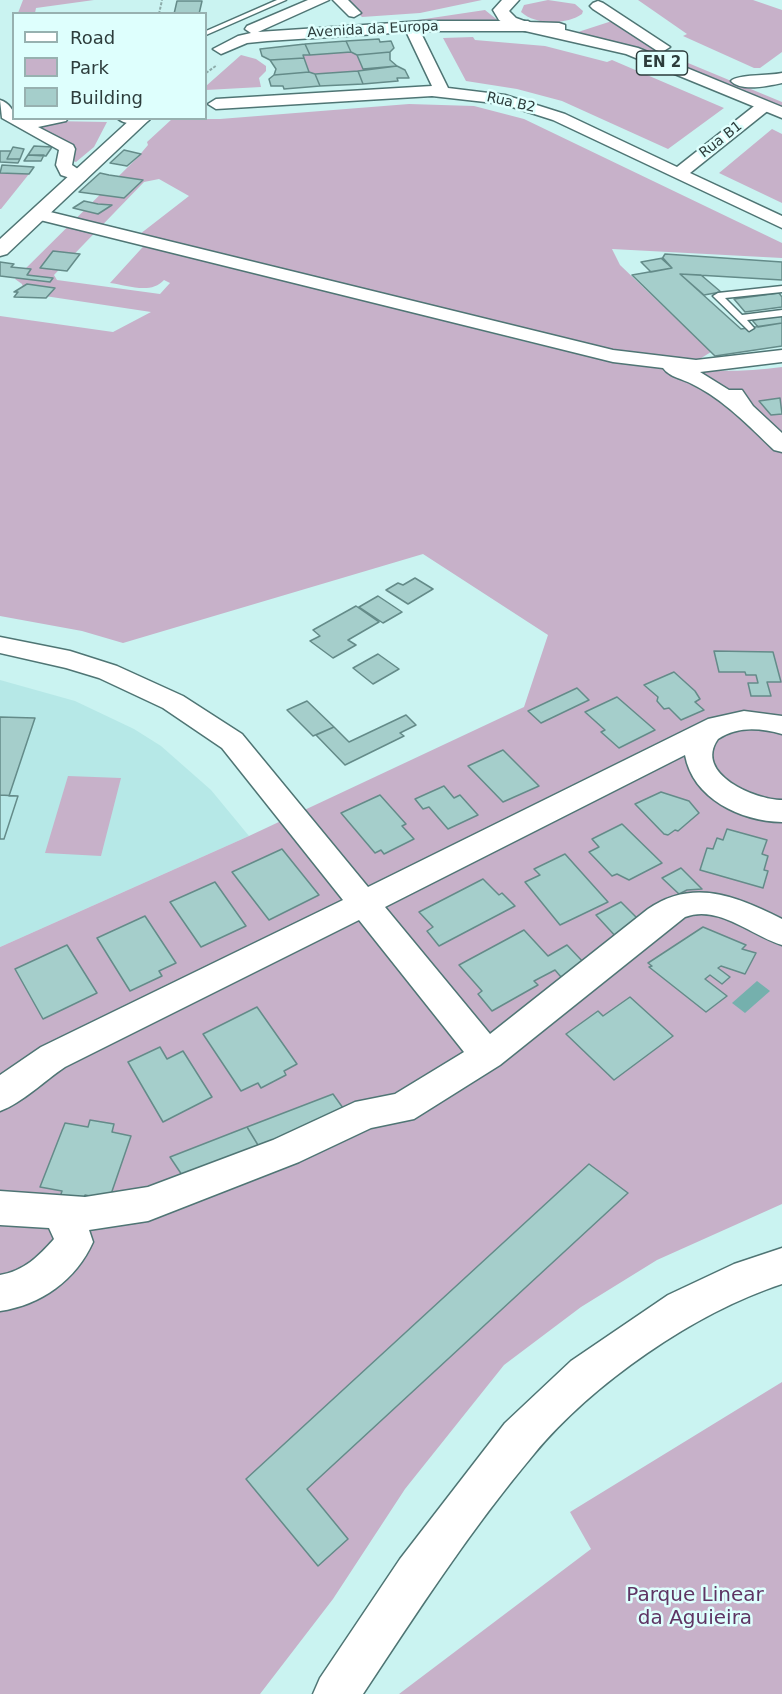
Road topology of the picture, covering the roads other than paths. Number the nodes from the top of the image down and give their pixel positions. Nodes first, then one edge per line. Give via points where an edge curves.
1 (264, 0) edge
2 (321, 0) edge
3 (340, 0) edge
4 (509, 1) edge
5 (285, 7) edge
6 (259, 9) junction
7 (591, 9) edge
8 (354, 13) dead end
9 (317, 26) junction
10 (411, 27) junction
11 (533, 27) junction
12 (207, 33) edge
13 (259, 33) junction
14 (212, 63) edge
15 (782, 78) edge
16 (739, 81) junction
17 (442, 92) junction
18 (782, 99) edge
19 (216, 104) dead end
20 (0, 105) edge
21 (764, 106) junction
22 (782, 113) edge
23 (12, 116) edge
24 (17, 120) edge
25 (44, 120) edge
26 (141, 120) edge
27 (20, 123) junction
28 (720, 141) junction
29 (57, 142) junction
30 (737, 149) dead end
31 (678, 174) junction
32 (79, 176) junction
33 (38, 214) junction
34 (782, 223) edge
35 (0, 250) edge
36 (782, 288) edge
37 (782, 313) edge
38 (740, 318) junction
39 (749, 328) dead end
40 (776, 353) edge
41 (644, 361) junction
42 (722, 365) junction
43 (745, 411) junction
44 (782, 445) edge
45 (0, 645) edge
46 (782, 725) edge
47 (713, 728) junction
48 (652, 761) junction
49 (708, 778) junction
50 (782, 811) edge
51 (363, 905) junction
52 (782, 933) edge
53 (481, 1048) dead end
54 (0, 1096) edge
55 (0, 1208) edge
56 (58, 1211) junction
57 (782, 1266) edge
58 (0, 1293) edge
59 (336, 1694) edge

1 - 6 lane
2 - 5 street
3 - 8 street
4 - 9 street, Avenida da Europa via 411,19
4 - 11 street, EN 2 via 501,10 503,15
5 - 6 lane
5 - 9 street via 286,18 291,22
5 - 13 street
6 - 12 lane
7 - 11 street, EN 2 via 565,28
7 - 16 street, EN 2 via 672,52
9 - 13 street, Avenida da Europa
10 - 11 street, Avenida da Europa
10 - 13 street, Avenida da Europa
10 - 17 street
11 - 21 street, Avenida da Europa / EN 2 via 632,51
13 - 14 street
15 - 16 street
16 - 18 street, EN 2
17 - 19 street, Rua B2
17 - 31 street, Rua B2 via 505,100 538,109
20 - 23 street
21 - 22 street, Avenida da Europa / EN 2
21 - 28 street, Rua B1
24 - 27 street
25 - 27 street
26 - 32 street
27 - 29 street
27 - 29 street via 8,129 11,138
28 - 30 street
28 - 31 street, Rua B1
29 - 32 street via 67,149 66,171
31 - 34 street, Rua B2
32 - 33 street
33 - 35 street
33 - 41 street
36 - 38 lane via 718,296
37 - 38 lane
38 - 39 lane
40 - 42 street
41 - 42 street
41 - 43 street via 701,380
42 - 43 street via 722,376
43 - 44 street
45 - 51 street via 108,672 173,702 232,741
46 - 47 street via 752,719
47 - 48 street
47 - 49 street via 698,752 700,766
48 - 49 street
48 - 51 street
49 - 50 street via 737,802
51 - 53 street
51 - 54 street via 53,1057
52 - 56 street via 708,902 689,903 650,925 488,1056 402,1108 367,1113 286,1151 148,1204 84,1214
55 - 56 street
56 - 58 street via 68,1223 74,1242 66,1255 40,1278
57 - 59 street via 748,1277 682,1308 585,1375 519,1438 416,1575

